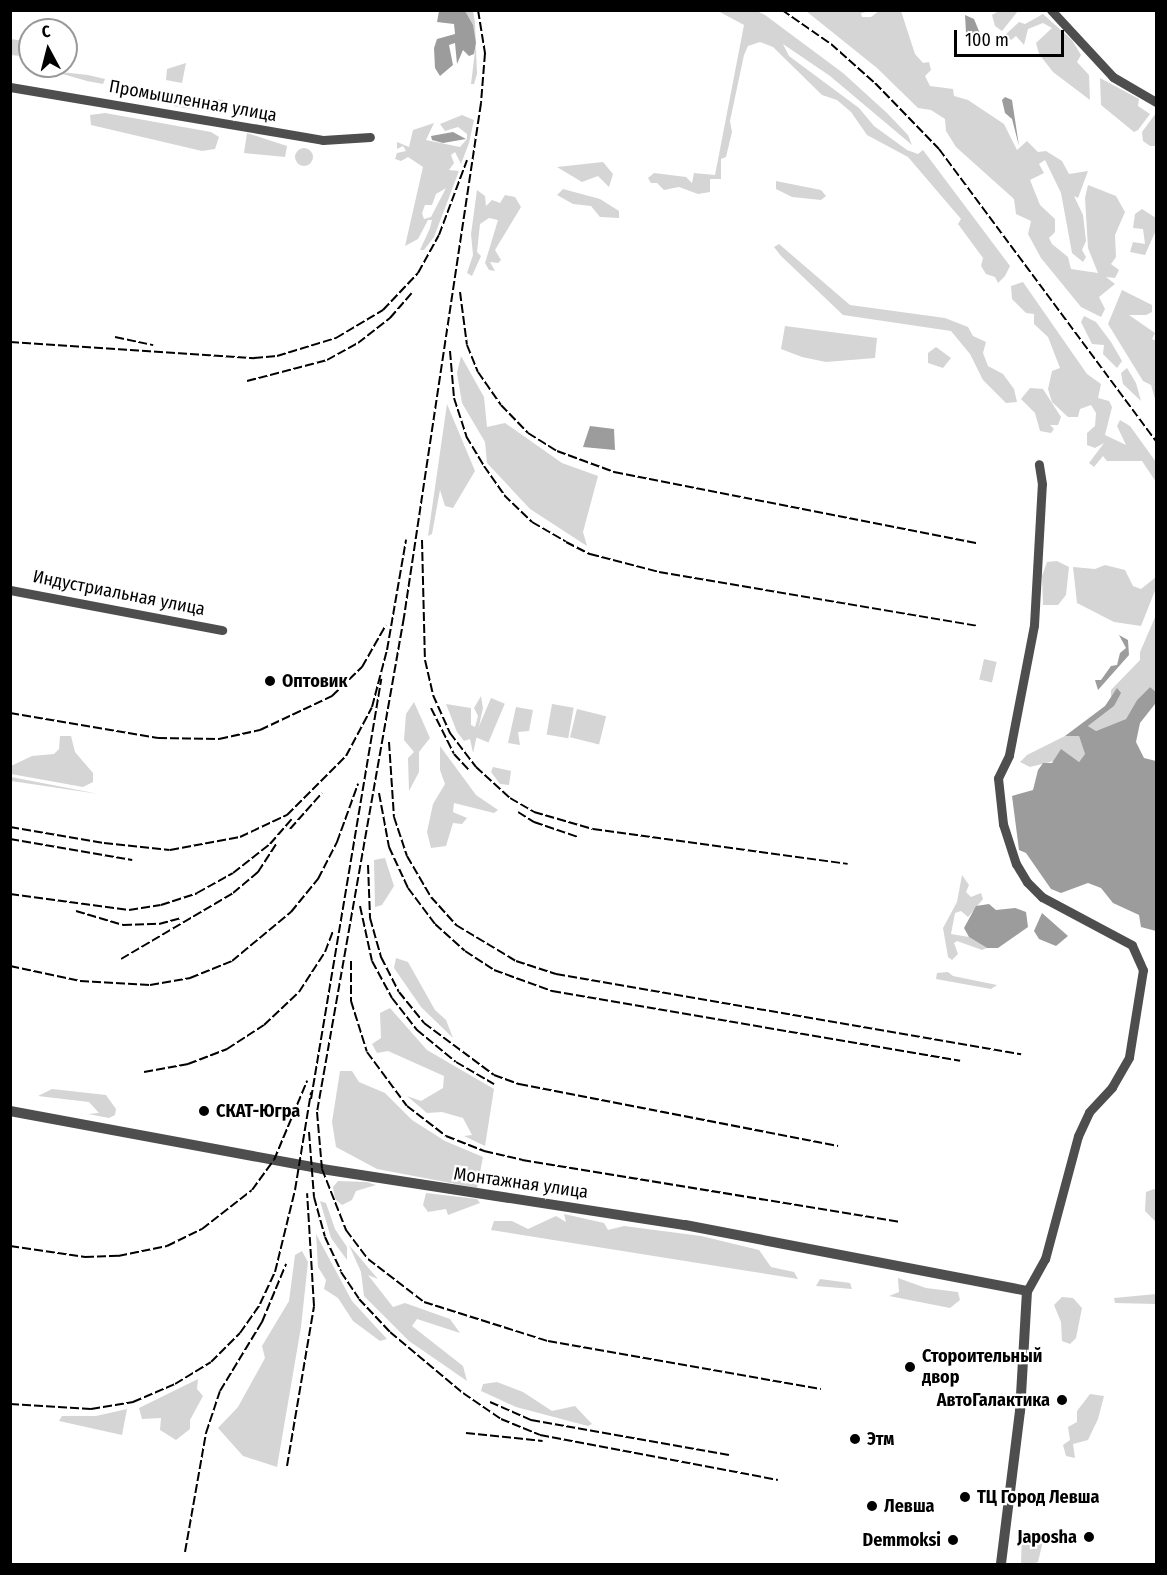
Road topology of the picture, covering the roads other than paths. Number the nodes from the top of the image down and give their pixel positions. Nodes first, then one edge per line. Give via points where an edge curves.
1 (1051, 10) edge
2 (10, 87) edge
3 (1156, 102) edge
4 (370, 137) dead end
5 (1039, 464) dead end
6 (10, 590) edge
7 (222, 630) dead end
8 (10, 1112) edge
9 (1027, 1291) junction
10 (1001, 1564) edge

1 - 3 street via 1113,77
2 - 4 street, Промышленная улица via 323,140
5 - 9 street via 1042,484 1034,625 1009,755 998,778 1003,824 1016,864 1027,882 1042,897 1132,945 1143,970 1129,1057 1112,1087 1089,1112 1078,1136 1045,1259
6 - 7 street, Индустриальная улица
8 - 9 street, Монтажная улица via 332,1171 685,1225
9 - 10 street via 1020,1411

